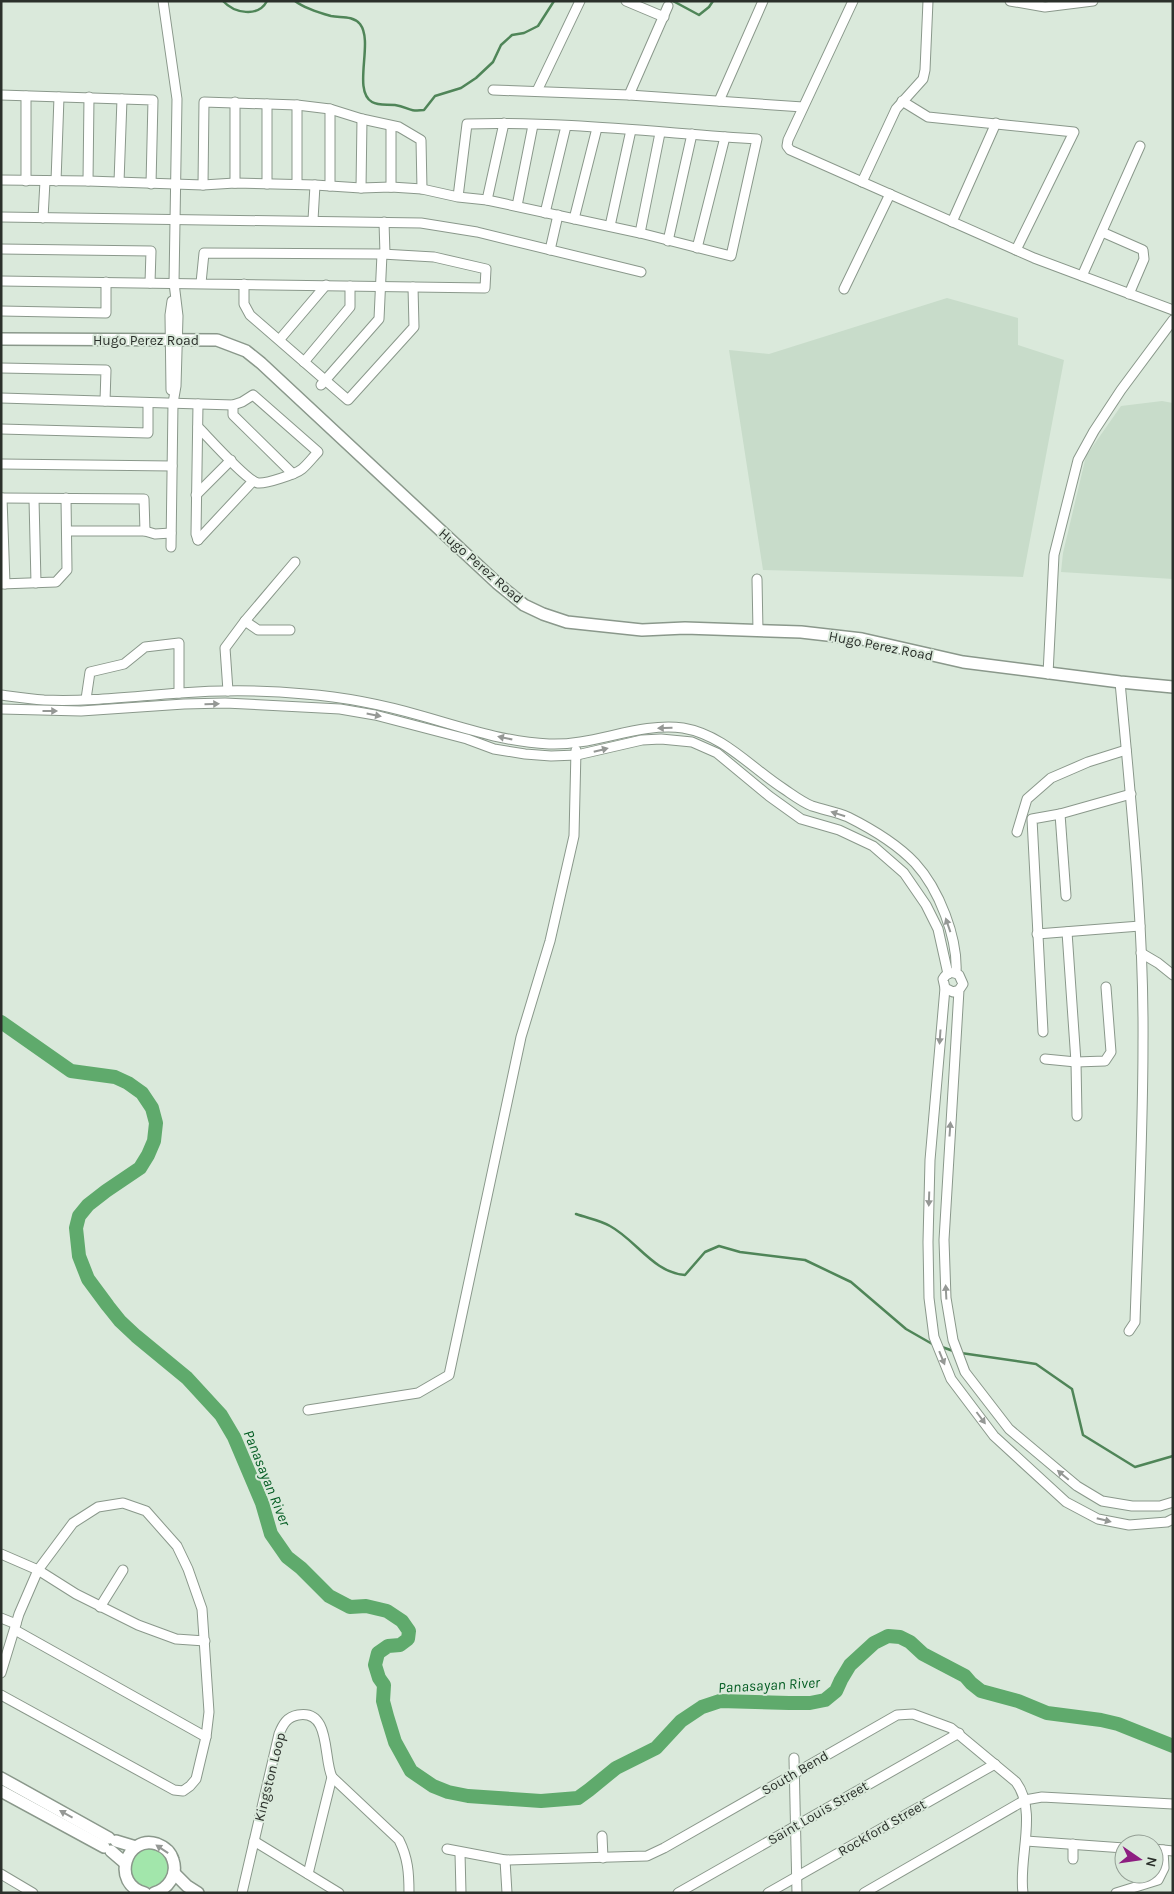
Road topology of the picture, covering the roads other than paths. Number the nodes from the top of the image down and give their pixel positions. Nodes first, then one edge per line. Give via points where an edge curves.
1 (163, 1) edge
2 (580, 1) edge
3 (626, 1) edge
4 (763, 1) edge
5 (853, 1) edge
6 (928, 1) edge
7 (1010, 1) edge
8 (1093, 1) edge
9 (668, 6) dead end
10 (664, 17) junction
11 (493, 90) dead end
12 (537, 91) junction
13 (1, 95) edge
14 (629, 95) junction
15 (26, 96) junction
16 (59, 97) junction
17 (89, 98) junction
18 (122, 99) junction
19 (719, 101) junction
20 (902, 101) junction
21 (235, 102) junction
22 (267, 104) junction
23 (297, 105) junction
24 (803, 107) junction
25 (330, 109) junction
26 (362, 119) junction
27 (504, 123) junction
28 (996, 124) junction
29 (533, 125) junction
30 (391, 126) junction
31 (566, 126) junction
32 (597, 128) junction
33 (630, 130) junction
34 (660, 132) junction
35 (692, 134) junction
36 (725, 137) junction
37 (1140, 146) dead end
38 (1, 180) edge
39 (26, 181) junction
40 (45, 181) junction
41 (56, 181) junction
42 (88, 181) junction
43 (119, 182) junction
44 (862, 182) junction
45 (235, 183) junction
46 (151, 184) junction
47 (176, 184) junction
48 (267, 184) junction
49 (297, 184) junction
50 (203, 185) junction
51 (315, 185) junction
52 (330, 186) junction
53 (391, 187) junction
54 (361, 188) junction
55 (422, 189) junction
56 (890, 194) junction
57 (458, 197) junction
58 (487, 200) junction
59 (517, 206) junction
60 (546, 213) junction
61 (558, 215) junction
62 (1, 217) edge
63 (43, 218) junction
64 (574, 219) junction
65 (175, 220) junction
66 (313, 220) junction
67 (384, 222) junction
68 (952, 222) junction
69 (610, 226) junction
70 (1102, 232) junction
71 (640, 233) junction
72 (668, 241) junction
73 (1, 248) edge
74 (697, 248) junction
75 (550, 250) junction
76 (1016, 250) junction
77 (383, 254) junction
78 (641, 272) dead end
79 (1082, 276) junction
80 (1, 280) edge
81 (106, 282) junction
82 (150, 283) junction
83 (174, 283) junction
84 (201, 284) junction
85 (244, 284) junction
86 (326, 285) junction
87 (350, 286) junction
88 (381, 286) junction
89 (414, 286) junction
90 (844, 289) dead end
91 (1129, 294) junction
92 (1173, 310) edge
93 (1, 311) edge
94 (1173, 320) edge
95 (1, 339) edge
96 (280, 339) junction
97 (174, 340) junction
98 (304, 362) junction
99 (1, 368) edge
100 (323, 382) junction
101 (1, 398) edge
102 (105, 401) junction
103 (148, 402) junction
104 (173, 403) junction
105 (198, 404) junction
106 (232, 405) junction
107 (198, 427) junction
108 (1, 429) edge
109 (230, 460) junction
110 (1, 464) edge
111 (172, 466) junction
112 (293, 474) junction
113 (253, 481) junction
114 (196, 495) junction
115 (1, 498) edge
116 (66, 498) junction
117 (34, 500) junction
118 (67, 531) junction
119 (145, 531) junction
120 (171, 533) junction
121 (171, 547) dead end
122 (295, 562) dead end
123 (757, 579) dead end
124 (36, 583) junction
125 (3, 584) edge
126 (244, 621) junction
127 (290, 630) dead end
128 (758, 631) junction
129 (1048, 674) junction
130 (1120, 682) junction
131 (1173, 687) edge
132 (228, 691) junction
133 (179, 693) junction
134 (1, 695) edge
135 (86, 699) junction
136 (1, 709) edge
137 (695, 731) junction
138 (692, 742) junction
139 (575, 744) junction
140 (1126, 750) junction
141 (577, 755) junction
142 (1131, 794) junction
143 (1060, 814) junction
144 (1017, 832) dead end
145 (1066, 896) dead end
146 (1140, 926) junction
147 (1067, 932) junction
148 (1037, 934) junction
149 (1141, 953) junction
150 (952, 973) junction
151 (1173, 975) edge
152 (1106, 987) dead end
153 (945, 988) junction
154 (959, 990) junction
155 (1043, 1032) dead end
156 (1045, 1059) dead end
157 (1076, 1062) junction
158 (1077, 1116) dead end
159 (1129, 1331) dead end
160 (308, 1410) dead end
161 (1173, 1502) edge
162 (1173, 1520) edge
163 (1, 1554) edge
164 (38, 1570) junction
165 (123, 1570) dead end
166 (100, 1607) junction
167 (1, 1618) edge
168 (15, 1627) junction
169 (205, 1641) junction
170 (1, 1673) edge
171 (1, 1696) edge
172 (959, 1733) junction
173 (206, 1738) junction
174 (794, 1758) dead end
175 (995, 1764) junction
176 (794, 1773) junction
177 (332, 1777) junction
178 (1, 1778) edge
179 (1, 1792) edge
180 (1025, 1800) junction
181 (1173, 1804) edge
182 (795, 1826) junction
183 (602, 1836) dead end
184 (254, 1841) junction
185 (1026, 1841) junction
186 (110, 1844) junction
187 (1073, 1844) junction
188 (136, 1847) junction
189 (1114, 1847) edge
190 (447, 1850) dead end
191 (460, 1853) junction
192 (603, 1858) junction
193 (1073, 1859) dead end
194 (505, 1860) junction
195 (125, 1863) junction
196 (174, 1873) junction
197 (1, 1874) edge
198 (308, 1874) junction
199 (797, 1877) junction
200 (1145, 1884) edge
201 (1022, 1890) edge
202 (158, 1892) edge
203 (33, 1893) edge
204 (145, 1893) edge
205 (198, 1893) edge
206 (242, 1893) edge
207 (339, 1893) edge
208 (409, 1893) edge
209 (461, 1893) edge
210 (507, 1893) edge
211 (678, 1893) edge
212 (768, 1893) edge
213 (797, 1893) edge
214 (864, 1893) edge
215 (1013, 1893) edge
216 (1116, 1893) edge

1 - 47 street via 177,99
2 - 12 street
3 - 10 street
4 - 19 street
5 - 24 street
6 - 20 street via 923,79
7 - 8 street via 1045,6
9 - 10 street
10 - 14 street
11 - 12 street
12 - 14 street
13 - 15 street
14 - 19 street
15 - 16 street
15 - 39 street
16 - 17 street
16 - 41 street
17 - 18 street
17 - 42 street
18 - 43 street
18 - 46 street via 152,100
19 - 24 street
20 - 28 street via 928,117
20 - 44 street
21 - 22 street
21 - 45 street
21 - 50 street via 204,102
22 - 23 street
22 - 48 street
23 - 25 street
23 - 49 street
24 - 44 street via 787,146 790,150
25 - 26 street
25 - 52 street
26 - 30 street
26 - 54 street
27 - 29 street
27 - 57 street via 467,124
27 - 58 street
28 - 68 street
28 - 76 street via 1074,132
29 - 31 street
29 - 59 street
30 - 53 street
30 - 55 street via 421,140
31 - 32 street
31 - 60 street
32 - 33 street
32 - 64 street
33 - 34 street
33 - 69 street
34 - 35 street
34 - 71 street
35 - 36 street
35 - 72 street
36 - 74 street
36 - 74 street via 757,139 731,256
37 - 70 street
38 - 39 street
39 - 40 street
40 - 41 street
40 - 63 street
41 - 42 street
42 - 43 street
43 - 46 street
44 - 56 street
45 - 48 street
45 - 50 street
46 - 47 street
47 - 50 street
47 - 65 street
48 - 49 street
49 - 51 street
51 - 52 street
51 - 66 street
52 - 54 street
53 - 54 street
53 - 55 street
55 - 57 street
56 - 68 street
56 - 90 street
57 - 58 street
58 - 59 street
59 - 60 street
60 - 61 street
61 - 64 street
61 - 75 street
62 - 63 street
63 - 65 street
64 - 69 street
65 - 66 street
65 - 83 street
66 - 67 street
67 - 75 street via 421,223 476,232
67 - 77 street
68 - 76 street
69 - 71 street
70 - 79 street
70 - 91 street via 1143,250 1144,259
71 - 72 street
72 - 74 street
73 - 82 street via 150,251
75 - 78 street
76 - 79 street
77 - 84 street via 204,253
77 - 88 street
77 - 89 street via 434,257 486,268 485,288
79 - 91 street
80 - 81 street
81 - 82 street
81 - 93 street via 106,313
82 - 83 street
83 - 84 street
83 - 97 street via 170,315
84 - 85 street
85 - 86 street
85 - 96 street via 246,310
86 - 87 street
86 - 96 street
87 - 88 street
87 - 98 street via 350,307
88 - 89 street
88 - 100 street via 380,319
89 - 100 street via 414,328 348,400
91 - 92 street
94 - 129 street via 1121,390 1078,460 1054,555
95 - 97 street, Hugo Perez Road
96 - 98 street
97 - 104 street via 170,386
97 - 128 street, Hugo Perez Road via 217,340 231,344 261,363 524,605 567,622 642,630
98 - 100 street
99 - 102 street via 106,370
101 - 102 street
102 - 103 street
103 - 104 street
103 - 108 street via 148,432
104 - 105 street
104 - 111 street
105 - 106 street
105 - 107 street
106 - 112 street via 233,415
106 - 112 street via 253,395 318,452 302,470
107 - 109 street
107 - 114 street
109 - 113 street
109 - 114 street
110 - 111 street
111 - 120 street
112 - 113 street via 259,483
113 - 114 street via 198,540
115 - 117 street
115 - 125 street
116 - 117 street
116 - 118 street
116 - 119 street via 144,499
117 - 124 street
118 - 119 street
118 - 124 street via 67,570 56,582
119 - 120 street
120 - 121 street
122 - 126 street
123 - 128 street
124 - 125 street
126 - 127 street via 258,630
126 - 132 street via 225,648
128 - 129 street, Hugo Perez Road via 802,632 862,640 963,662
129 - 130 street, Hugo Perez Road
130 - 131 street, Hugo Perez Road
130 - 140 street
132 - 133 street
139 -> 132 street via 525,742 344,698
133 - 135 street
133 - 135 street via 179,643 145,647 124,664 90,672
134 - 135 street via 46,700
136 -> 141 street via 81,711 224,703 340,709 376,715 494,749 551,756
137 - 138 street
137 -> 139 street via 660,728
150 -> 137 street via 956,956 949,926 932,888 915,864 883,836 845,816 810,805 774,783 723,744
141 -> 138 street via 642,740
138 - 150 street via 717,753 801,819 839,830 873,846 904,873 926,904
139 - 141 street
140 - 142 street
140 - 144 street via 1051,778 1028,799
141 - 160 street via 574,836 550,941 521,1037 450,1376 418,1393
142 - 143 street
142 - 146 street
143 - 145 street
143 - 148 street via 1032,819
146 - 147 street
146 - 149 street
147 - 148 street
147 - 157 street
148 - 155 street
149 - 151 street
149 - 159 street via 1143,1044 1136,1302 1135,1322
150 - 153 street via 944,979
150 - 154 street via 963,980
152 - 157 street via 1111,1052 1105,1061
153 - 154 street via 950,992
153 -> 162 street via 930,1160 928,1233 929,1298 934,1337 951,1379 994,1436 1066,1502 1098,1519 1129,1526
161 -> 154 street via 1160,1506 1132,1506 1102,1500 1077,1486 1010,1429 965,1372 953,1340 946,1298 944,1240
156 - 157 street
157 - 158 street
163 - 164 street
164 - 166 street
164 - 168 street
164 - 169 street via 74,1523 98,1507 123,1502 146,1511 177,1546 188,1568 202,1609
165 - 166 street
166 - 169 street via 176,1639
167 - 168 street
168 - 170 street
168 - 173 street
169 - 173 street via 209,1712
171 - 173 street via 174,1790 183,1791 196,1779
172 - 175 street, South Bend
172 - 176 street, South Bend via 904,1713
172 - 182 street, Saint Louis Street
174 - 176 street
175 - 180 street, South Bend via 1016,1782
175 - 199 street, Rockford Street
176 - 182 street
176 - 192 street, South Bend via 656,1852 640,1857
177 - 184 street, Kingston Loop via 321,1725 314,1717 305,1714 289,1718 279,1734
177 - 198 street
177 - 208 street via 399,1840 406,1853
186 -> 178 street
179 - 186 street
180 - 181 street via 1042,1797
180 - 185 street, South Bend
180 - 214 street
182 - 199 street
182 - 211 street, Saint Louis Street
183 - 192 street
184 - 198 street
184 - 206 street, Kingston Loop
185 - 187 street
185 - 201 street, South Bend
186 - 188 street
186 - 195 street
187 - 189 street
187 - 193 street
188 - 195 street
196 -> 188 street via 172,1858 163,1847 150,1843
190 - 191 street, South Bend
191 - 194 street, South Bend
191 - 209 street
192 - 194 street, South Bend
194 - 210 street
195 - 204 street via 125,1874 130,1883
196 - 202 street
196 - 205 street
197 - 203 street
198 - 207 street
199 - 212 street, Rockford Street
199 - 213 street
200 - 216 street
201 - 215 street

